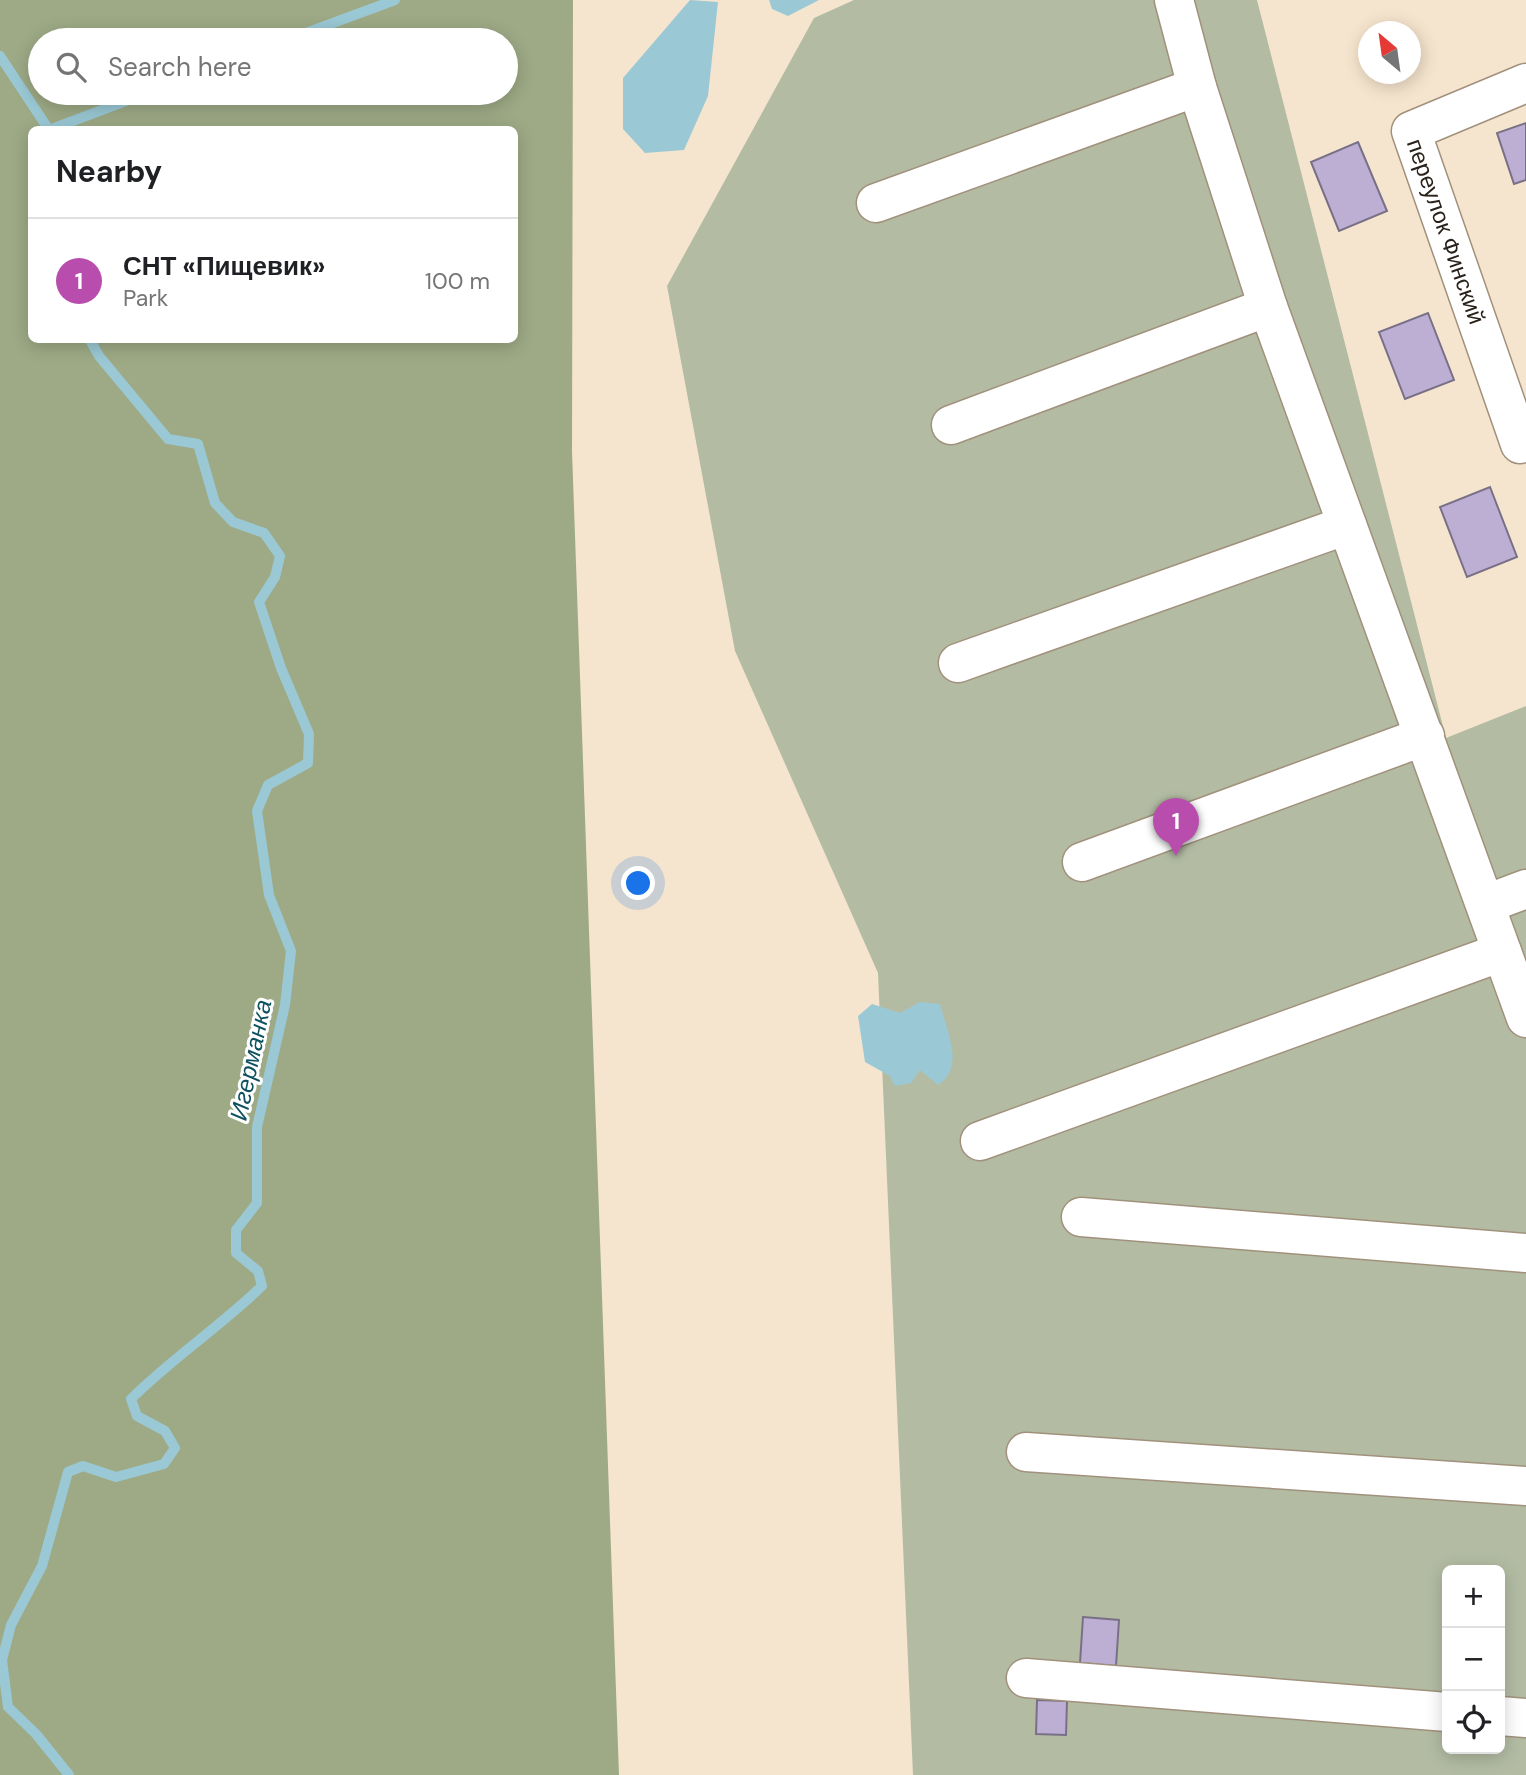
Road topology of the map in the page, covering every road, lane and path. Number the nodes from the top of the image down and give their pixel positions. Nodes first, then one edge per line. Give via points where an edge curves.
1 (1174, 0) edge
2 (1526, 83) edge
3 (1197, 86) junction
4 (876, 203) dead end
5 (1268, 307) junction
6 (951, 425) dead end
7 (1526, 442) edge
8 (1347, 526) junction
9 (958, 663) dead end
10 (1425, 736) junction
11 (1083, 862) dead end
12 (1526, 889) edge
13 (1486, 904) junction
14 (1502, 952) junction
15 (1526, 1018) edge
16 (980, 1141) dead end
17 (1081, 1217) dead end
18 (1526, 1253) edge
19 (1027, 1452) dead end
20 (1526, 1486) edge
21 (1026, 1678) dead end
22 (1442, 1712) edge
23 (1505, 1716) edge
24 (1526, 1718) edge

1 - 3 street
2 - 7 street, переулок Финский via 1410,131 1520,444
3 - 4 street
3 - 5 street
5 - 6 street
5 - 8 street
8 - 9 street
8 - 10 street
10 - 11 street
10 - 13 street
12 - 13 street
13 - 14 street
14 - 15 street
14 - 16 street
17 - 18 street
19 - 20 street
21 - 22 street
23 - 24 street

